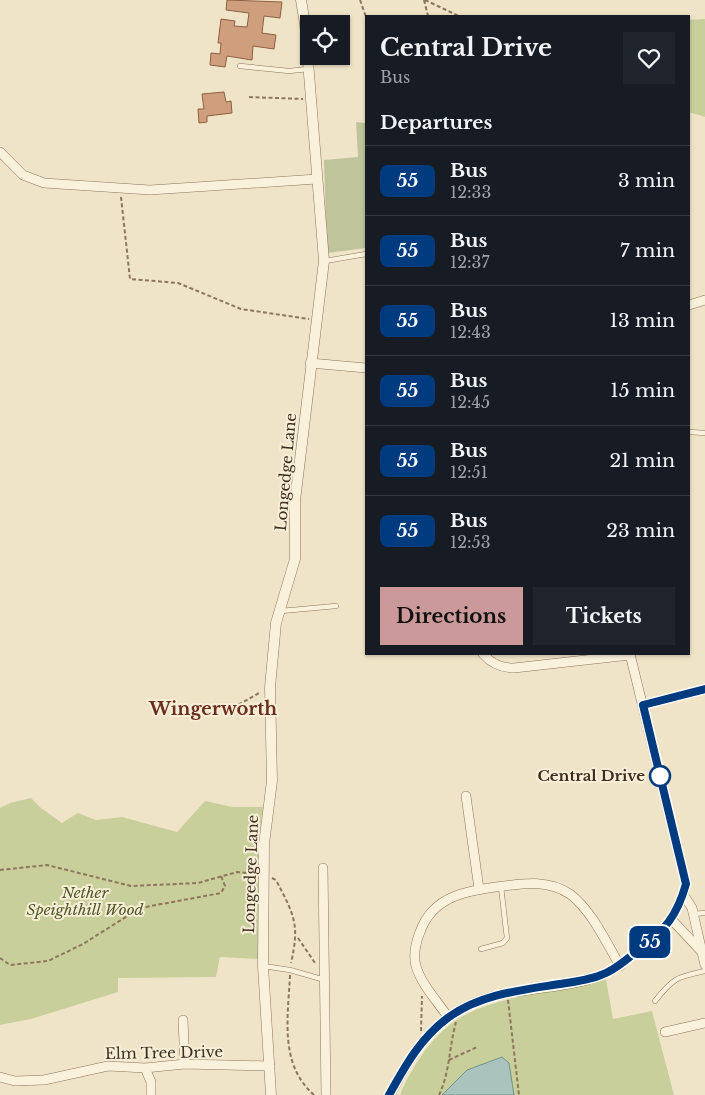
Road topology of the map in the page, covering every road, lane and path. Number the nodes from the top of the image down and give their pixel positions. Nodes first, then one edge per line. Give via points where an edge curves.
1 (301, 0) edge
2 (360, 0) edge
3 (424, 0) edge
4 (365, 15) edge
5 (428, 15) edge
6 (457, 15) edge
7 (240, 66) dead end
8 (308, 69) junction
9 (249, 97) dead end
10 (310, 99) junction
11 (0, 152) edge
12 (317, 179) junction
13 (120, 187) junction
14 (365, 254) edge
15 (324, 261) junction
16 (705, 300) edge
17 (690, 305) edge
18 (316, 320) junction
19 (310, 363) junction
20 (365, 368) edge
21 (690, 432) edge
22 (705, 433) edge
23 (336, 606) dead end
24 (280, 611) junction
25 (484, 655) edge
26 (622, 655) edge
27 (630, 655) edge
28 (270, 687) junction
29 (705, 689) edge
30 (643, 705) junction
31 (227, 711) dead end
32 (466, 796) dead end
33 (323, 868) dead end
34 (0, 870) edge
35 (264, 874) junction
36 (221, 876) junction
37 (500, 887) junction
38 (479, 889) junction
39 (683, 894) junction
40 (705, 913) edge
41 (694, 914) junction
42 (672, 920) junction
43 (297, 937) junction
44 (481, 949) dead end
45 (702, 952) junction
46 (0, 958) edge
47 (705, 965) edge
48 (263, 966) junction
49 (316, 966) dead end
50 (620, 966) junction
51 (290, 970) junction
52 (705, 971) edge
53 (326, 980) junction
54 (422, 980) junction
55 (507, 992) junction
56 (655, 1001) dead end
57 (459, 1011) junction
58 (448, 1017) junction
59 (183, 1020) dead end
60 (705, 1023) edge
61 (665, 1032) dead end
62 (421, 1044) junction
63 (477, 1047) dead end
64 (449, 1060) junction
65 (185, 1064) junction
66 (270, 1066) junction
67 (145, 1068) junction
68 (0, 1077) edge
69 (151, 1095) edge
70 (271, 1095) edge
71 (314, 1095) edge
72 (326, 1095) edge
73 (390, 1095) edge
74 (438, 1095) edge
75 (519, 1095) edge

1 - 8 street, Longedge Lane
2 - 4 path
3 - 5 path
3 - 6 path
7 - 8 lane
8 - 10 street, Longedge Lane
9 - 10 path
10 - 12 street, Longedge Lane
11 - 13 street via 31,180
12 - 13 street via 184,190
12 - 15 street, Longedge Lane
13 - 18 path via 130,279 178,283 240,309
14 - 15 lane
15 - 18 street, Longedge Lane
16 - 17 street
18 - 19 street, Longedge Lane
19 - 20 street
19 - 24 street, Longedge Lane via 295,501 295,559
21 - 22 lane
23 - 24 lane
24 - 28 street, Longedge Lane via 276,622
25 - 26 street via 493,664 514,668
27 - 30 street
28 - 31 path
28 - 35 street, Longedge Lane via 272,781 264,844
29 - 30 street
30 - 39 street via 686,884
32 - 38 street
33 - 53 street
34 - 36 path via 47,866 131,886 198,883
35 - 36 path via 237,872
35 - 43 path via 276,880 292,911
35 - 48 street, Longedge Lane
36 - 46 path via 225,886 221,893 140,908 84,944 48,961 10,965
37 - 38 street
37 - 44 lane via 507,938 503,943
37 - 50 street via 536,882 569,894 583,907
38 - 54 street via 449,898 435,907 423,924 416,943 416,965
39 - 41 street
39 - 42 street
40 - 41 lane
41 - 45 street
42 - 45 street
42 - 50 street
43 - 49 path
43 - 51 path
45 - 47 street
48 - 51 lane
48 - 66 street, Longedge Lane
50 - 55 street via 601,976
51 - 53 lane
51 - 71 path via 288,1044 292,1066 303,1085
52 - 56 lane via 670,982
53 - 72 street
54 - 58 street
54 - 62 path
55 - 57 street
55 - 75 path
57 - 58 street
57 - 64 path
58 - 62 street
59 - 65 street
60 - 61 street
62 - 73 street
63 - 64 path
64 - 74 path
65 - 66 street, Elm Tree Drive
65 - 67 street, Elm Tree Drive
66 - 70 street, Longedge Lane
67 - 68 street, Elm Tree Drive via 108,1066 44,1080
67 - 69 street via 151,1082

